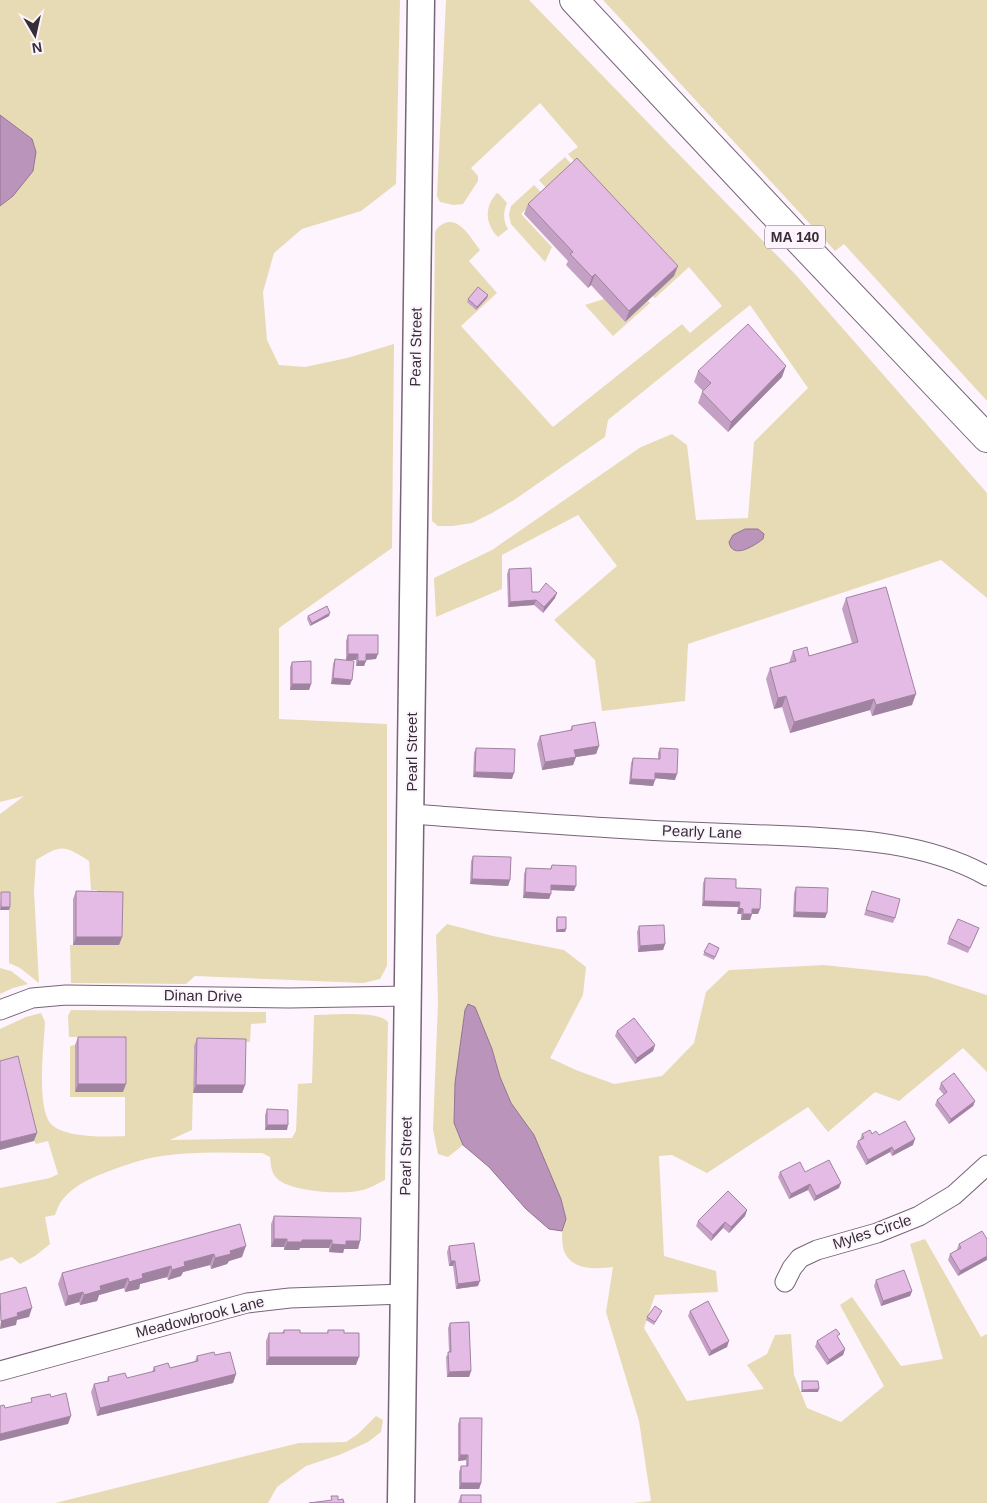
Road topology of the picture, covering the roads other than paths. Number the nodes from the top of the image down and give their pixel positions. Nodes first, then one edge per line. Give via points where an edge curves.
1 (421, 0) edge
2 (574, 0) edge
3 (987, 438) edge
4 (411, 814) junction
5 (987, 876) edge
6 (409, 996) junction
7 (0, 1010) edge
8 (987, 1165) edge
9 (785, 1282) dead end
10 (404, 1294) junction
11 (0, 1371) edge
12 (402, 1503) edge

1 - 4 main road, Pearl Street
2 - 3 highway, MA 140
4 - 5 street, Pearly Lane via 868,841 920,850
4 - 6 main road, Pearl Street
6 - 7 street, Dinan Drive via 58,995 32,998
6 - 10 main road, Pearl Street
8 - 9 street, Myles Circle via 954,1195 919,1216 877,1234 817,1250 800,1258
10 - 11 street, Meadowbrook Lane via 290,1298 248,1303
10 - 12 main road, Pearl Street

